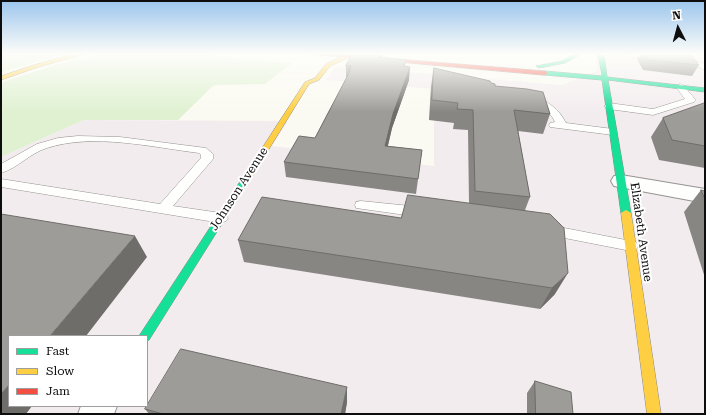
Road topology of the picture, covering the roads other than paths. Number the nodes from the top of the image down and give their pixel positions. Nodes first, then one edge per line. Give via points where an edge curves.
1 (15, 73) edge
2 (322, 73) edge
3 (543, 73) edge
4 (603, 73) edge
5 (1, 78) edge
6 (604, 78) junction
7 (680, 87) junction
8 (705, 90) edge
9 (524, 95) edge
10 (609, 106) junction
11 (613, 132) junction
12 (1, 169) edge
13 (622, 181) junction
14 (1, 183) edge
15 (705, 196) edge
16 (361, 204) dead end
17 (163, 209) junction
18 (432, 214) edge
19 (221, 218) junction
20 (535, 228) edge
21 (631, 246) junction
22 (146, 335) edge
23 (654, 414) edge

1 - 5 main road
2 - 19 main road, Johnson Avenue via 318,79 307,83
3 - 6 main road
4 - 6 main road, Elizabeth Avenue
6 - 7 main road
6 - 10 main road, Elizabeth Avenue
7 - 8 main road
7 - 10 lane via 691,100 653,112
9 - 11 lane via 552,110 557,115 558,126
10 - 11 main road, Elizabeth Avenue
11 - 13 main road, Elizabeth Avenue
12 - 17 lane via 56,141 106,139 202,150 207,159
13 - 15 street
13 - 21 main road, Elizabeth Avenue
14 - 17 lane
16 - 18 lane
17 - 19 lane
19 - 22 main road, Johnson Avenue
20 - 21 lane
21 - 23 main road, Elizabeth Avenue

